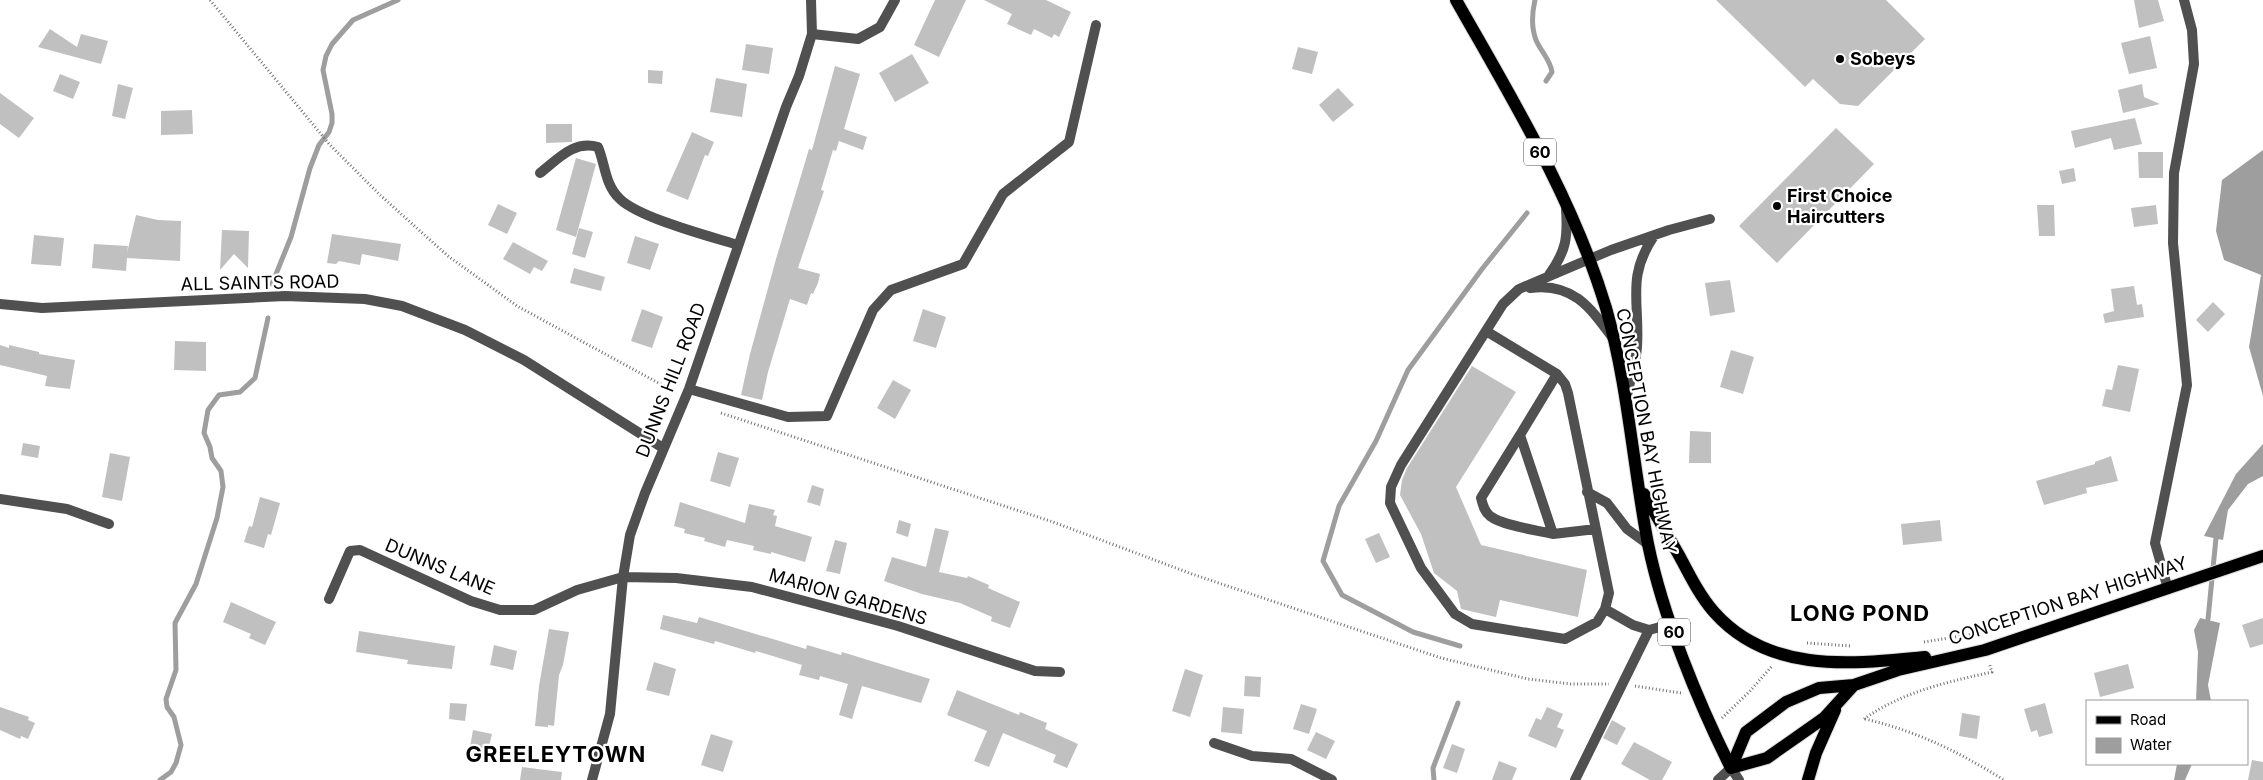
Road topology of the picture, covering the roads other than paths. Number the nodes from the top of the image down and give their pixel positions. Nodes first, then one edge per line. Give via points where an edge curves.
1 (811, 0) edge
2 (895, 0) edge
3 (1456, 0) edge
4 (2184, 0) edge
5 (1096, 25) dead end
6 (812, 34) junction
7 (540, 172) dead end
8 (1566, 206) junction
9 (1710, 219) dead end
10 (1654, 236) junction
11 (738, 246) junction
12 (1589, 259) junction
13 (1549, 276) junction
14 (1519, 289) junction
15 (0, 304) edge
16 (1486, 331) junction
17 (1614, 340) junction
18 (1557, 374) junction
19 (687, 393) junction
20 (1626, 400) junction
21 (1520, 435) junction
22 (663, 448) junction
23 (1640, 488) junction
24 (1587, 492) junction
25 (0, 500) edge
26 (109, 524) dead end
27 (1596, 529) junction
28 (1553, 534) junction
29 (1648, 545) junction
30 (2263, 556) edge
31 (623, 577) junction
32 (2172, 587) junction
33 (329, 599) dead end
34 (1605, 609) junction
35 (1671, 624) junction
36 (1649, 630) junction
37 (1964, 653) junction
38 (1060, 672) dead end
39 (1854, 685) junction
40 (1837, 704) junction
41 (1214, 743) dead end
42 (1731, 768) junction
43 (592, 780) edge
44 (1332, 780) edge
45 (1574, 780) edge
46 (1718, 780) edge
47 (1739, 780) edge
48 (1808, 780) edge

1 - 6 street, DUNNS HILL ROAD
2 - 6 street via 880,27 858,39
3 - 8 main road, CONCEPTION BAY HIGHWAY / 60 via 1513,99
4 - 32 street via 2192,30 2194,64 2174,173 2174,243 2187,385 2155,543
5 - 19 street via 1069,142 1003,194 963,264 891,290 873,310 827,416 788,417
6 - 11 street, DUNNS HILL ROAD
7 - 11 street via 572,147 588,144 598,147 606,177 619,199 640,212
8 - 12 main road, CONCEPTION BAY HIGHWAY / 60
8 - 13 street via 1568,235 1562,257
9 - 10 street
10 - 12 street
10 - 20 street via 1639,263 1636,280 1637,350
11 - 19 street, DUNNS HILL ROAD
12 - 13 street
12 - 17 main road, CONCEPTION BAY HIGHWAY / 60
13 - 14 street
14 - 16 street via 1504,304
14 - 17 street via 1547,285 1578,297
15 - 22 street, ALL SAINTS ROAD via 42,308 294,296 365,299 402,306 465,330 524,360
16 - 18 street
16 - 34 street via 1401,464 1391,487 1390,503 1421,568 1455,614 1472,624 1565,639 1597,622
17 - 20 main road, CONCEPTION BAY HIGHWAY / 60
18 - 21 street
18 - 24 street via 1568,393
19 - 22 street, DUNNS HILL ROAD
20 - 23 main road, CONCEPTION BAY HIGHWAY / 60
21 - 28 street
21 - 28 street via 1482,498 1484,508 1492,517
22 - 31 street, DUNNS HILL ROAD via 630,535
23 - 29 main road, CONCEPTION BAY HIGHWAY / 60
23 - 37 main road via 1701,595 1729,628 1752,643 1778,653 1836,664
24 - 27 street
24 - 29 street via 1607,503 1627,529
25 - 26 street via 67,509
27 - 28 street
27 - 34 street via 1609,593
29 - 35 main road, CONCEPTION BAY HIGHWAY / 60
30 - 32 main road, CONCEPTION BAY HIGHWAY
31 - 33 street, DUNNS LANE via 577,590 534,610 500,610 471,601 360,550 350,551
31 - 38 street, MARION GARDENS via 676,578 752,587 898,626 1035,672
31 - 43 street, DUNNS HILL ROAD via 610,714
32 - 37 main road, CONCEPTION BAY HIGHWAY via 1985,650
34 - 36 street
35 - 36 street
35 - 42 main road, CONCEPTION BAY HIGHWAY / 60 via 1711,728
36 - 45 street
37 - 39 main road, CONCEPTION BAY HIGHWAY
39 - 40 main road, CONCEPTION BAY HIGHWAY
39 - 42 main road, CONCEPTION BAY HIGHWAY via 1819,688 1786,702 1746,732
40 - 42 main road, CONCEPTION BAY HIGHWAY via 1824,718 1767,758
40 - 48 main road
41 - 44 street via 1252,756 1291,758
42 - 46 street
42 - 47 street

